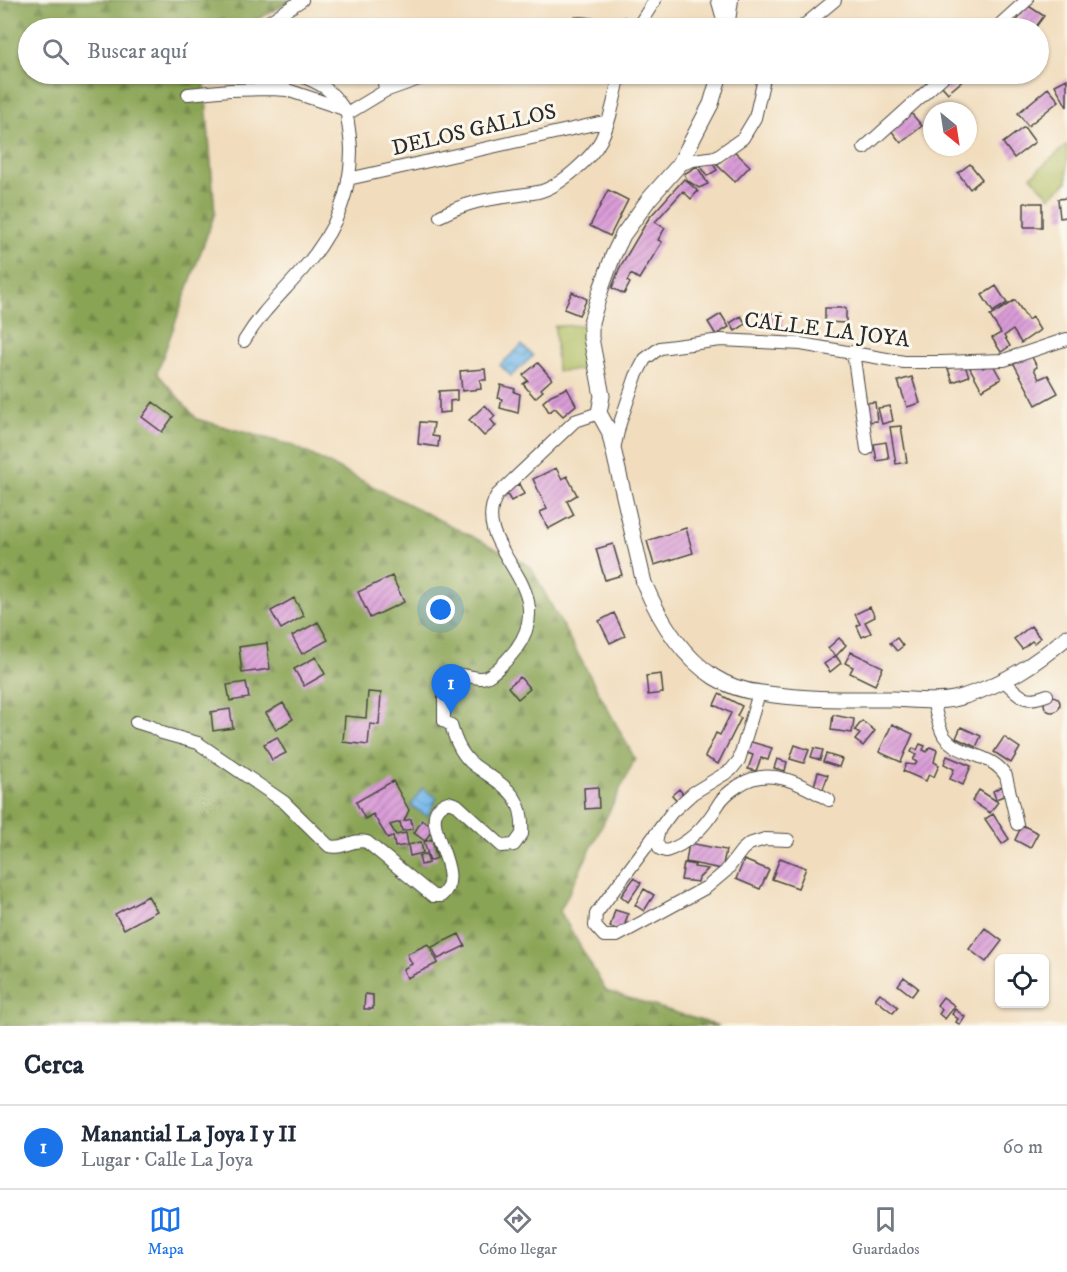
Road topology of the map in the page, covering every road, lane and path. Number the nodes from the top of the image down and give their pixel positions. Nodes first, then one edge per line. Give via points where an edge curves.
1 (302, 0) edge
2 (654, 0) edge
3 (719, 0) edge
4 (732, 0) edge
5 (835, 0) edge
6 (1027, 0) edge
7 (274, 18) edge
8 (644, 18) edge
9 (724, 18) edge
10 (729, 18) edge
11 (813, 18) edge
12 (1007, 18) edge
13 (318, 84) edge
14 (384, 84) edge
15 (406, 84) edge
16 (617, 84) edge
17 (717, 84) edge
18 (763, 84) edge
19 (935, 84) edge
20 (385, 92) junction
21 (188, 94) dead end
22 (346, 111) junction
23 (608, 121) junction
24 (864, 148) dead end
25 (679, 165) junction
26 (348, 179) junction
27 (440, 216) dead end
28 (1067, 339) edge
29 (244, 341) dead end
30 (853, 352) junction
31 (598, 413) junction
32 (867, 449) dead end
33 (613, 452) junction
34 (1067, 637) edge
35 (1004, 681) junction
36 (759, 693) junction
37 (1047, 695) dead end
38 (933, 700) junction
39 (136, 722) dead end
40 (829, 800) dead end
41 (1017, 824) dead end
42 (660, 830) junction
43 (788, 840) dead end

1 - 7 street
2 - 8 street
3 - 9 main road
4 - 10 street
5 - 11 street
6 - 12 street
13 - 22 street via 336,96
14 - 20 street
15 - 20 street
16 - 23 street
17 - 25 main road via 711,104
18 - 25 street via 755,118 743,138 716,157
19 - 24 street
20 - 22 street
21 - 22 street via 279,90
22 - 26 street via 351,150
23 - 26 street, DELOS GALLOS
23 - 27 street via 600,142 575,170 541,191 472,202
25 - 31 main road via 623,235 601,289 591,322 602,396
26 - 29 street via 336,221 324,242 269,305
28 - 30 street, CALLE LA JOYA via 1004,360 904,362
30 - 32 street
30 - 33 street, CALLE LA JOYA via 801,344 721,340 660,348 645,359 636,376
31 - 33 main road via 609,431
31 - 39 street via 575,421 561,433 497,495 490,508 494,533 526,594 527,628 512,654 490,675 479,678 459,674 451,678 444,696 444,721 451,725 459,746 473,764 496,779 513,797 520,812 522,834 514,845 502,846 457,805 448,802 440,806 434,823 450,880 449,888 441,896 433,896 367,842 329,846 284,802 198,743
33 - 36 main road via 644,583 654,607 671,635 712,676
34 - 35 main road
35 - 37 street via 1025,699
35 - 38 main road via 963,697
36 - 38 main road via 802,698
36 - 42 street via 739,760 726,774 683,801
38 - 41 street via 940,726 950,742 988,759 1002,770
40 - 42 street via 795,782 759,776 728,792 700,829 672,849 659,847
42 - 43 street via 596,914 595,926 604,936 617,936 707,887 749,844 765,838

